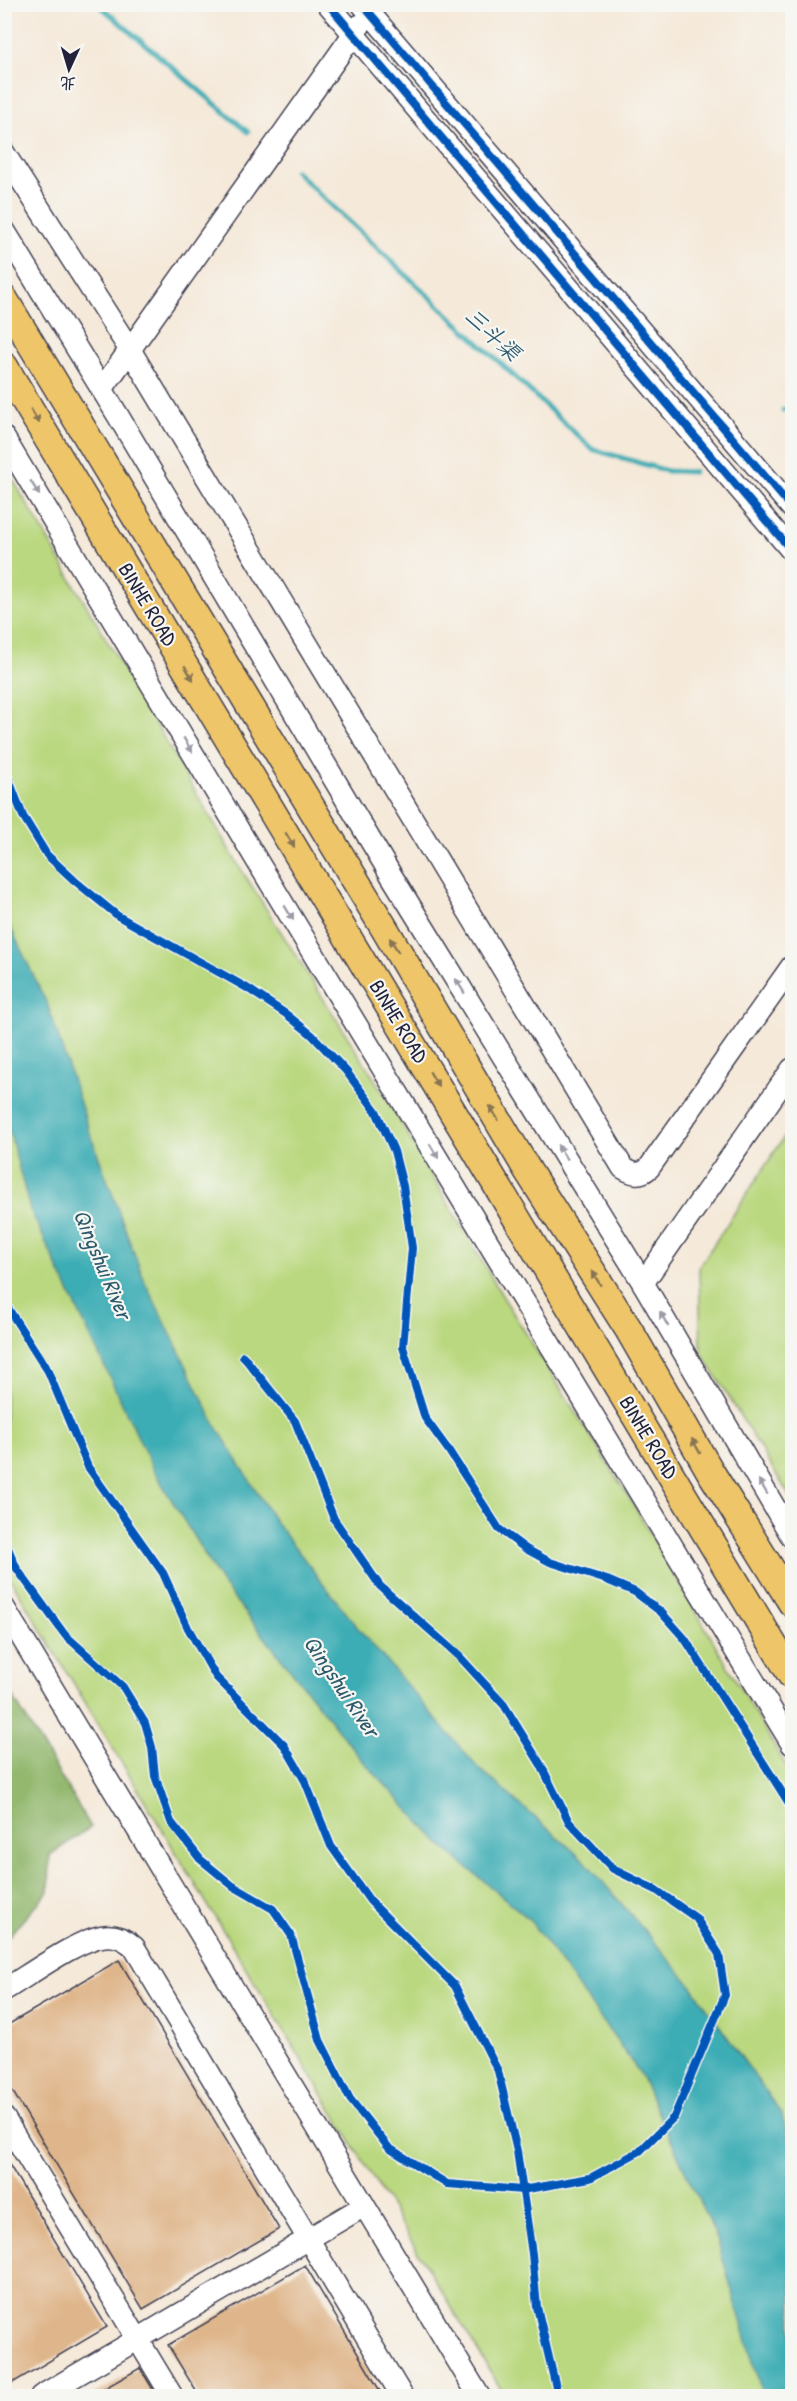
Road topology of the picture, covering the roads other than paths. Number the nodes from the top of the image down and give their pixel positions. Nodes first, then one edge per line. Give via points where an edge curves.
1 (328, 4) edge
2 (368, 7) edge
3 (353, 34) junction
4 (4, 153) edge
5 (4, 231) edge
6 (4, 299) edge
7 (130, 350) junction
8 (4, 366) edge
9 (102, 389) junction
10 (4, 438) edge
11 (792, 508) edge
12 (792, 551) edge
13 (792, 966) edge
14 (792, 1069) edge
15 (643, 1283) junction
16 (792, 1537) edge
17 (792, 1603) edge
18 (4, 1608) edge
19 (792, 1676) edge
20 (792, 1744) edge
21 (4, 1990) edge
22 (4, 2118) edge
23 (364, 2206) junction
24 (308, 2240) junction
25 (138, 2340) junction
26 (40, 2397) edge
27 (172, 2397) edge
28 (402, 2397) edge
29 (479, 2397) edge

1 - 3 street
2 - 3 street
2 - 11 street
3 - 7 street
3 - 12 street
4 - 7 street
5 - 9 street
17 -> 6 main road, BINHE ROAD
7 - 9 street
7 - 13 street via 623,1168 633,1174 649,1168
8 -> 19 main road, BINHE ROAD
15 -> 9 street via 391,875
10 -> 20 street
14 - 15 street
16 -> 15 street
18 - 23 street
21 - 24 street via 80,1945 103,1936 122,1937 134,1947
22 - 25 street
23 - 24 street
23 - 29 street
24 - 25 street
24 - 28 street
25 - 26 street
25 - 27 street

